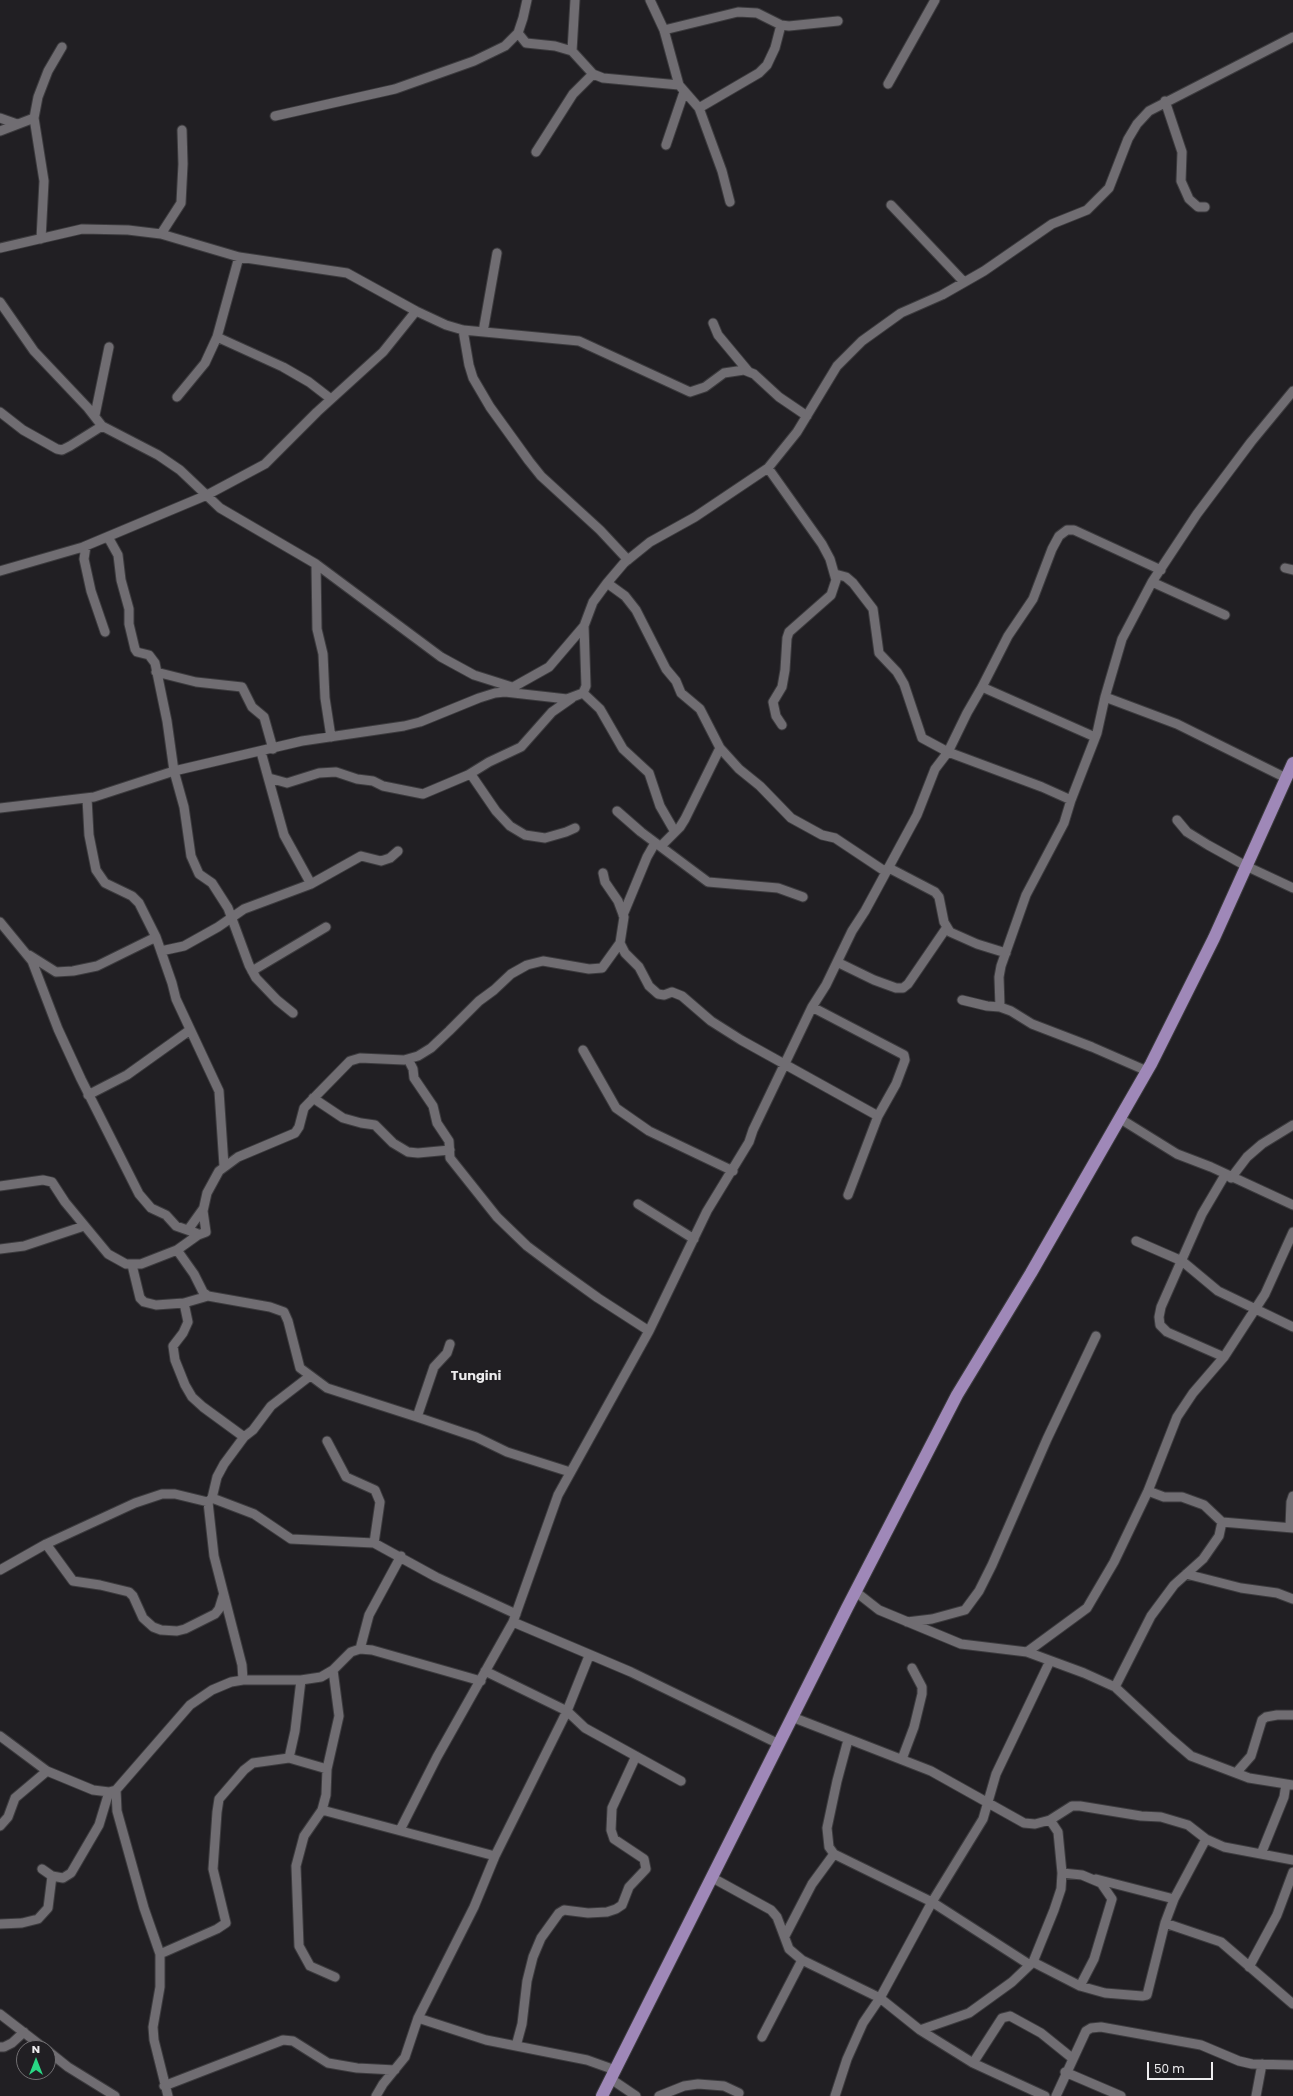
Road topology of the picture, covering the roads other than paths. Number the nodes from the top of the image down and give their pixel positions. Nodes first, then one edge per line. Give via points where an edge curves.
1 (527, 0) edge
2 (575, 0) edge
3 (650, 0) edge
4 (935, 0) edge
5 (838, 20) dead end
6 (780, 25) junction
7 (664, 30) junction
8 (518, 33) junction
9 (1293, 37) edge
10 (62, 47) dead end
11 (572, 51) junction
12 (593, 74) junction
13 (888, 84) dead end
14 (682, 89) junction
15 (1166, 101) junction
16 (699, 108) junction
17 (275, 116) dead end
18 (0, 118) edge
19 (34, 118) junction
20 (17, 124) junction
21 (182, 130) dead end
22 (0, 131) edge
23 (666, 145) dead end
24 (536, 152) dead end
25 (730, 202) dead end
26 (891, 205) dead end
27 (1205, 207) dead end
28 (161, 234) junction
29 (41, 239) junction
30 (0, 248) edge
31 (497, 252) dead end
32 (239, 257) junction
33 (964, 282) junction
34 (0, 302) edge
35 (416, 311) junction
36 (713, 323) dead end
37 (463, 330) junction
38 (483, 332) junction
39 (217, 337) junction
40 (109, 347) dead end
41 (748, 371) junction
42 (1293, 391) edge
43 (177, 397) dead end
44 (331, 399) junction
45 (0, 412) edge
46 (95, 415) junction
47 (807, 416) junction
48 (102, 426) junction
49 (768, 468) junction
50 (207, 495) junction
51 (108, 537) junction
52 (86, 546) junction
53 (70, 551) junction
54 (84, 559) junction
55 (628, 560) junction
56 (316, 564) junction
57 (1161, 570) junction
58 (0, 571) edge
59 (835, 574) junction
60 (1152, 582) junction
61 (607, 583) junction
62 (1225, 615) dead end
63 (584, 626) junction
64 (105, 632) dead end
65 (156, 672) junction
66 (982, 687) junction
67 (508, 690) junction
68 (583, 693) junction
69 (1105, 697) junction
70 (572, 698) junction
71 (782, 725) dead end
72 (332, 737) junction
73 (1095, 737) junction
74 (720, 748) junction
75 (273, 749) junction
76 (261, 752) junction
77 (948, 752) junction
78 (1293, 763) edge
79 (174, 770) junction
80 (468, 775) junction
81 (269, 778) junction
82 (1286, 778) junction
83 (87, 798) junction
84 (1071, 800) junction
85 (0, 808) edge
86 (617, 811) dead end
87 (1177, 820) dead end
88 (575, 828) dead end
89 (675, 832) junction
90 (658, 844) junction
91 (398, 851) dead end
92 (1246, 866) junction
93 (888, 870) junction
94 (603, 873) dead end
95 (311, 884) junction
96 (1293, 888) edge
97 (803, 897) dead end
98 (623, 915) junction
99 (233, 917) junction
100 (0, 922) edge
101 (326, 926) dead end
102 (947, 927) junction
103 (156, 937) junction
104 (620, 943) junction
105 (161, 951) junction
106 (26, 953) junction
107 (1006, 953) junction
108 (837, 962) junction
109 (252, 971) junction
110 (962, 1000) dead end
111 (812, 1007) junction
112 (1000, 1007) junction
113 (293, 1013) dead end
114 (190, 1030) junction
115 (583, 1050) dead end
116 (408, 1059) junction
117 (785, 1063) junction
118 (1146, 1071) junction
119 (88, 1095) junction
120 (313, 1098) junction
121 (878, 1116) junction
122 (1119, 1118) junction
123 (1293, 1125) edge
124 (450, 1150) junction
125 (224, 1166) junction
126 (733, 1171) junction
127 (1228, 1176) junction
128 (0, 1186) edge
129 (848, 1195) dead end
130 (1290, 1201) edge
131 (638, 1204) dead end
132 (203, 1209) junction
133 (84, 1226) junction
134 (188, 1230) junction
135 (1293, 1232) edge
136 (198, 1235) junction
137 (694, 1239) junction
138 (1136, 1241) dead end
139 (0, 1249) edge
140 (177, 1250) junction
141 (1182, 1261) junction
142 (132, 1265) junction
143 (208, 1296) junction
144 (184, 1303) junction
145 (1255, 1308) junction
146 (1293, 1327) edge
147 (649, 1330) junction
148 (1096, 1336) dead end
149 (450, 1344) dead end
150 (1224, 1357) junction
151 (310, 1376) junction
152 (417, 1416) junction
153 (244, 1437) junction
154 (327, 1442) dead end
155 (570, 1472) junction
156 (1148, 1491) junction
157 (1293, 1496) edge
158 (210, 1500) junction
159 (1222, 1522) junction
160 (1291, 1527) edge
161 (374, 1542) junction
162 (46, 1544) junction
163 (401, 1556) junction
164 (0, 1570) edge
165 (1186, 1574) junction
166 (856, 1592) junction
167 (223, 1596) junction
168 (1293, 1599) edge
169 (515, 1618) junction
170 (906, 1622) junction
171 (360, 1649) junction
172 (1027, 1652) junction
173 (589, 1656) junction
174 (1050, 1661) junction
175 (912, 1668) dead end
176 (332, 1670) junction
177 (485, 1671) junction
178 (243, 1680) junction
179 (301, 1680) junction
180 (481, 1681) junction
181 (1115, 1687) junction
182 (567, 1711) junction
183 (1293, 1715) edge
184 (792, 1717) junction
185 (0, 1736) edge
186 (848, 1740) junction
187 (779, 1744) junction
188 (636, 1756) junction
189 (289, 1758) junction
190 (902, 1759) junction
191 (327, 1769) junction
192 (47, 1771) junction
193 (1236, 1773) junction
194 (681, 1781) dead end
195 (1290, 1785) edge
196 (112, 1791) junction
197 (988, 1802) junction
198 (322, 1810) junction
199 (1050, 1820) junction
200 (0, 1826) edge
201 (400, 1830) junction
202 (1206, 1839) junction
203 (834, 1854) junction
204 (1261, 1854) junction
205 (495, 1856) junction
206 (1293, 1860) edge
207 (42, 1869) dead end
208 (1293, 1872) edge
209 (1062, 1873) junction
210 (1082, 1875) junction
211 (52, 1876) junction
212 (711, 1877) junction
213 (1174, 1899) junction
214 (932, 1902) junction
215 (1165, 1923) junction
216 (0, 1924) edge
217 (785, 1936) junction
218 (160, 1954) junction
219 (802, 1960) junction
220 (1032, 1964) junction
221 (1249, 1967) junction
222 (335, 1977) dead end
223 (1080, 1986) junction
224 (880, 1998) junction
225 (1293, 2004) edge
226 (0, 2014) edge
227 (418, 2018) junction
228 (920, 2030) junction
229 (24, 2032) junction
230 (762, 2037) dead end
231 (34, 2040) edge
232 (516, 2046) junction
233 (0, 2047) edge
234 (56, 2057) edge
235 (1072, 2058) junction
236 (973, 2063) junction
237 (1262, 2064) junction
238 (1293, 2065) edge
239 (395, 2070) junction
240 (1065, 2072) junction
241 (613, 2074) junction
242 (164, 2086) junction
243 (739, 2093) dead end
244 (115, 2096) edge
245 (168, 2096) edge
246 (376, 2096) edge
247 (602, 2096) edge
248 (636, 2096) edge
249 (658, 2096) edge
250 (835, 2096) edge
251 (1045, 2096) edge
252 (1056, 2096) edge
253 (1121, 2096) edge
254 (1256, 2096) edge

1 - 8 street
2 - 11 street
3 - 7 street
4 - 13 street
5 - 6 street
6 - 7 street via 757,13 743,12
6 - 16 street via 775,48 767,65 759,73
7 - 14 street
8 - 11 street via 526,43 555,46
8 - 17 street via 505,46 474,61 395,89
9 - 15 street
10 - 19 street via 48,70 38,97
11 - 12 street
12 - 14 street via 613,80
12 - 24 street via 573,94
14 - 16 street
14 - 23 street
15 - 27 street via 1182,152 1181,181 1189,199 1198,207
15 - 33 street via 1149,111 1136,124 1120,156 1109,188 1099,200 1087,210 1052,224
16 - 25 street via 722,171
18 - 20 street
19 - 20 street
19 - 29 street via 44,181
20 - 22 street
21 - 28 street via 181,203
26 - 33 street
28 - 29 street via 82,229
28 - 32 street
29 - 30 street
31 - 38 street
32 - 35 street via 347,273
32 - 39 street
33 - 47 street via 942,296 901,313 862,341 837,366
34 - 46 street via 34,351
35 - 37 street
35 - 44 street via 383,352
36 - 41 street via 718,335
37 - 38 street
37 - 55 street via 474,378 490,407 524,455 541,476 600,530
38 - 41 street via 579,341 690,392 705,386 724,373
39 - 43 street via 205,363
39 - 44 street via 283,367
40 - 46 street
41 - 47 street
42 - 57 street via 1197,514
44 - 50 street via 265,464
45 - 48 street via 23,430 62,450
46 - 48 street
47 - 49 street via 785,449
48 - 50 street via 158,455 180,470
49 - 55 street via 695,517 650,542
49 - 59 street via 822,544
50 - 51 street
50 - 56 street via 220,508
51 - 52 street
51 - 65 street via 118,556 135,649 151,657
52 - 53 street
52 - 54 street
53 - 54 street
53 - 58 street
54 - 64 street via 90,591
55 - 61 street
56 - 67 street via 441,657
56 - 72 street via 317,628 323,654 325,698
57 - 60 street
57 - 66 street via 1074,530 1064,531 1052,549 1033,599 1008,636
59 - 71 street via 836,580 831,596 789,632 782,687 773,702 774,711
59 - 77 street via 846,577 873,609 879,653 897,672 904,684 920,736
60 - 62 street
60 - 69 street via 1122,639
61 - 63 street via 593,602
61 - 74 street via 625,596 636,610 666,669 676,681 681,693 700,709
63 - 67 street via 548,667
63 - 68 street via 586,686
65 - 75 street via 196,682 242,687 252,707 264,717
65 - 79 street
66 - 73 street
66 - 77 street
67 - 70 street via 555,698
67 - 72 street via 479,698 409,725
68 - 70 street
68 - 89 street via 600,709 623,749 648,773 658,802
69 - 73 street via 1100,726
69 - 82 street via 1177,724
70 - 80 street via 552,712 521,747
72 - 75 street
73 - 84 street
74 - 89 street via 685,819
74 - 93 street via 791,818 822,835 835,838
75 - 76 street
76 - 79 street
76 - 81 street
77 - 84 street
77 - 93 street via 934,769 917,815
78 - 82 main road
79 - 83 street via 110,793
79 - 99 street via 184,807 191,856 199,874 218,892
80 - 81 street via 423,794 383,786 336,772 319,772 287,782
80 - 88 street via 472,776 496,811 510,826 525,835 545,838
81 - 95 street via 284,835
82 - 92 main road
83 - 85 street
83 - 103 street via 89,835 96,870 105,883 136,899
84 - 107 street via 1064,823 1026,895
86 - 90 street
87 - 92 street via 1187,832
89 - 90 street
90 - 97 street via 710,883 778,888
90 - 98 street
91 - 95 street via 381,861 361,856
92 - 96 street
92 - 118 main road via 1211,944
93 - 102 street via 935,892
93 - 108 street
94 - 98 street via 605,882 618,901
95 - 99 street via 244,909
98 - 104 street
99 - 105 street via 184,946
99 - 109 street
100 - 106 street
101 - 109 street
102 - 107 street via 957,936
102 - 108 street via 903,988 874,980
103 - 105 street
103 - 106 street via 97,966 66,972 52,970
104 - 116 street via 600,969 543,962 526,965 479,1001 431,1048
104 - 117 street via 625,953 639,967 649,986 656,992 664,995 676,993 725,1030
105 - 114 street via 176,999
106 - 119 street via 32,961 58,1029
107 - 112 street via 999,977
108 - 111 street
109 - 113 street via 267,990
110 - 112 street
111 - 117 street
111 - 121 street via 904,1055 905,1060 896,1084
112 - 118 street via 1046,1031 1092,1047
114 - 119 street via 128,1075
114 - 125 street via 220,1095
115 - 126 street via 616,1108 649,1131
116 - 120 street via 353,1059
116 - 124 street via 414,1078 433,1106 437,1123 449,1141
117 - 121 street
117 - 126 street
118 - 122 main road
119 - 134 street via 139,1194 151,1208 164,1214 176,1226
120 - 124 street via 343,1118 375,1125 393,1143 408,1152
120 - 125 street via 304,1108 300,1127 295,1133 244,1154
121 - 129 street
122 - 127 street via 1168,1150
122 - 166 main road via 1031,1273 957,1395
123 - 127 street via 1262,1144
124 - 147 street via 450,1158 473,1189 513,1234 598,1298
125 - 132 street via 214,1177
126 - 137 street
127 - 130 street
127 - 141 street via 1202,1214
128 - 133 street via 43,1180 52,1182
131 - 137 street
132 - 134 street
132 - 136 street via 206,1232
133 - 139 street via 24,1246
133 - 142 street via 108,1254 120,1262
134 - 136 street
135 - 145 street via 1265,1294
136 - 140 street
137 - 147 street
138 - 141 street
140 - 142 street
140 - 143 street
141 - 145 street via 1218,1291
141 - 150 street via 1161,1307 1160,1326 1167,1332
142 - 144 street via 142,1301 156,1305
143 - 144 street
143 - 151 street via 270,1307 284,1312 298,1365
144 - 153 street via 188,1322 173,1346 175,1360 185,1386 203,1407
145 - 146 street
145 - 150 street
147 - 155 street
148 - 170 street via 979,1591 964,1610 932,1619
149 - 152 street via 447,1353 434,1367
150 - 156 street via 1193,1393 1177,1417
151 - 152 street via 336,1391
151 - 153 street via 271,1406 253,1430
152 - 155 street via 476,1437 506,1452
153 - 158 street via 224,1464
154 - 161 street via 346,1477 375,1490 380,1502
155 - 169 street via 558,1495
156 - 159 street via 1164,1497 1182,1497 1204,1505
156 - 172 street via 1114,1562 1087,1608
157 - 160 street
158 - 161 street via 254,1514 291,1539
158 - 162 street via 162,1494 135,1502
158 - 167 street via 214,1556
159 - 160 street
159 - 165 street via 1218,1536 1203,1559
161 - 163 street
162 - 164 street
162 - 167 street via 73,1581 129,1592 143,1618 161,1630 185,1629 215,1614 220,1608
163 - 169 street
163 - 171 street via 369,1615
165 - 168 street via 1236,1587 1277,1593
165 - 181 street via 1174,1585 1151,1616
166 - 170 street via 880,1610
166 - 184 main road
167 - 178 street via 242,1665
169 - 173 street
169 - 177 street
170 - 172 street via 961,1644
171 - 176 street via 351,1652
171 - 180 street via 372,1650
172 - 174 street
173 - 182 street
173 - 187 street via 631,1672
174 - 181 street
174 - 197 street via 996,1774
175 - 190 street via 922,1687 922,1694 914,1727
176 - 179 street via 321,1677
176 - 191 street via 340,1716
177 - 180 street
177 - 182 street
178 - 179 street
178 - 196 street via 212,1690 190,1705
179 - 189 street
180 - 201 street via 437,1757
181 - 193 street via 1191,1756
182 - 188 street via 585,1728
182 - 205 street
183 - 193 street via 1266,1716 1262,1720 1251,1756
184 - 186 street
184 - 187 main road
185 - 192 street
186 - 190 street
186 - 203 street via 827,1828 830,1847
187 - 212 main road
188 - 194 street
188 - 232 street via 612,1808 611,1830 614,1839 644,1859 646,1869 628,1887 622,1905 616,1909 588,1913 564,1910 559,1913 541,1938 533,1957
189 - 191 street
189 - 218 street via 253,1763 219,1799 213,1869 226,1923 218,1929
190 - 197 street via 931,1771
191 - 198 street via 326,1795
192 - 196 street via 93,1790
192 - 200 street via 15,1798 8,1817
193 - 195 street via 1249,1778
195 - 204 street
196 - 211 street via 99,1825 71,1873 63,1878
196 - 218 street via 144,1908
197 - 199 street via 1024,1822 1035,1824
197 - 214 street via 983,1819
198 - 201 street
198 - 222 street via 304,1836 296,1866 298,1937 299,1946 310,1966
199 - 202 street via 1072,1806 1080,1806 1161,1817 1188,1825
199 - 209 street via 1058,1832
201 - 205 street
202 - 204 street via 1224,1847
202 - 213 street
203 - 214 street
203 - 217 street via 812,1884
204 - 206 street
205 - 227 street via 474,1907
207 - 211 street
208 - 221 street via 1277,1915
209 - 210 street
209 - 220 street via 1061,1888 1054,1910
210 - 213 street
210 - 223 street via 1101,1883 1112,1898 1094,1959
211 - 216 street via 48,1908 38,1919
212 - 217 street via 771,1910 778,1917
212 - 241 main road
213 - 215 street
214 - 220 street
214 - 224 street
215 - 221 street via 1220,1942
215 - 223 street via 1147,1994 1142,1996 1105,1993
217 - 219 street via 789,1949
218 - 242 street via 160,1987 153,2027
219 - 224 street
219 - 230 street
220 - 223 street
220 - 228 street via 1012,1982 969,2012
221 - 225 street
224 - 228 street
224 - 250 street via 863,2023 847,2059
226 - 229 street
227 - 232 street via 486,2040
227 - 239 street via 405,2057
228 - 236 street
229 - 231 street
229 - 233 street via 12,2043
232 - 241 street via 587,2060
234 - 244 street
235 - 236 street via 1041,2033 1010,2016 1002,2018
235 - 237 street via 1086,2031 1101,2027 1201,2045 1239,2061
235 - 240 street
236 - 251 street
237 - 238 street
237 - 254 street
239 - 242 street via 328,2063 293,2041 283,2040
239 - 246 street
240 - 252 street
240 - 253 street
241 - 247 main road
241 - 248 street
242 - 245 street
243 - 249 street via 724,2086 706,2084 684,2086

